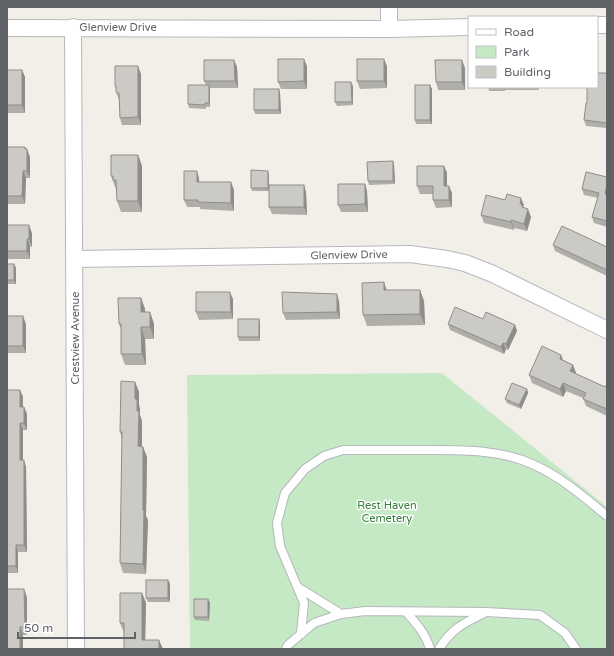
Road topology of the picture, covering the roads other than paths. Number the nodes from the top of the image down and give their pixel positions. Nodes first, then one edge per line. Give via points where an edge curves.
1 (389, 7) edge
2 (73, 27) junction
3 (468, 27) edge
4 (7, 28) edge
5 (389, 28) junction
6 (75, 259) junction
7 (607, 330) edge
8 (607, 516) edge
9 (298, 588) junction
10 (406, 612) junction
11 (486, 612) junction
12 (341, 614) junction
13 (301, 634) junction
14 (76, 649) edge
15 (286, 649) edge
16 (430, 649) edge
17 (439, 649) edge
18 (576, 649) edge

1 - 5 street
2 - 4 street, Glenview Drive
2 - 5 street, Glenview Drive
2 - 6 street, Crestview Avenue
3 - 5 street, Glenview Drive
6 - 7 street, Glenview Drive via 410,254 428,256 465,263 493,274
6 - 14 street, Crestview Avenue
8 - 9 lane via 558,479 532,464 499,453 470,450 342,450 324,456 305,469 286,493 278,523 280,546
9 - 12 lane
9 - 13 lane via 304,603
10 - 11 lane
10 - 12 lane via 365,611
10 - 16 lane via 428,640
11 - 17 lane via 446,636
11 - 18 lane via 540,615 564,633
12 - 13 lane via 314,623
13 - 15 lane

